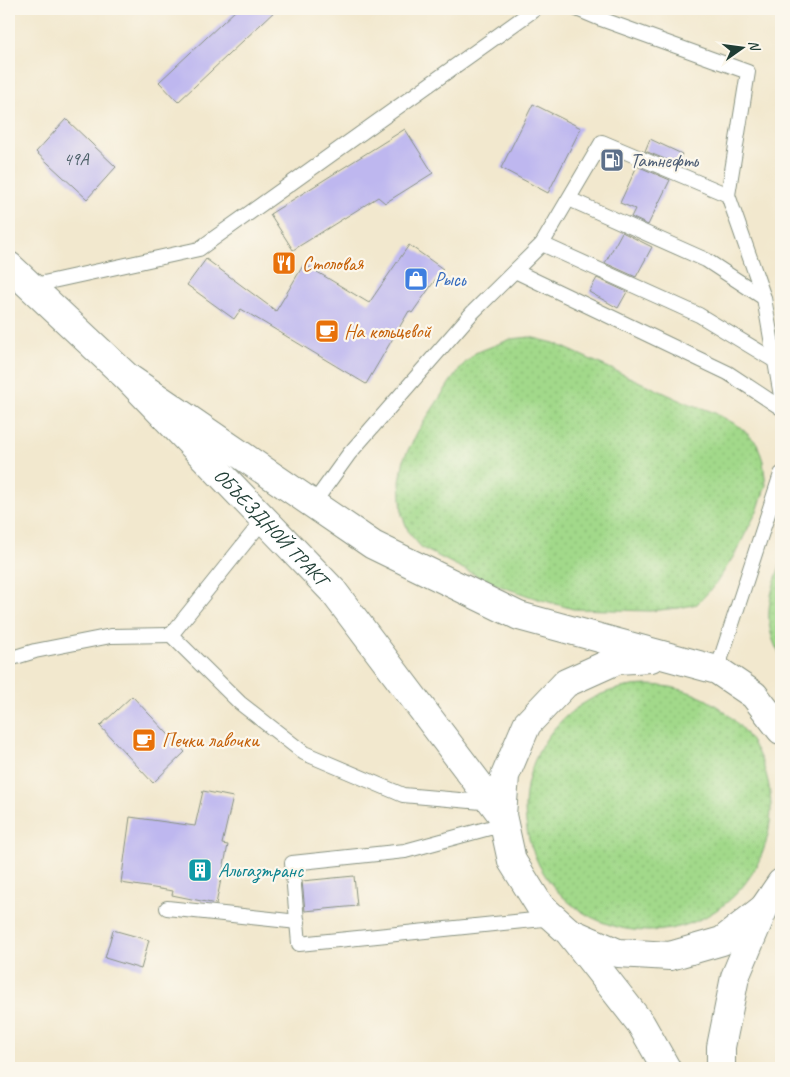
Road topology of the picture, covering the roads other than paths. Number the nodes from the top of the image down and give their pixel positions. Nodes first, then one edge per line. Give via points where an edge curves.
1 (535, 9) edge
2 (577, 9) edge
3 (728, 195) junction
4 (568, 199) junction
5 (542, 244) junction
6 (9, 266) edge
7 (515, 271) junction
8 (30, 286) junction
9 (764, 298) junction
10 (775, 361) junction
11 (127, 377) junction
12 (781, 396) edge
13 (781, 408) edge
14 (781, 474) edge
15 (313, 504) junction
16 (264, 519) junction
17 (171, 635) junction
18 (674, 657) junction
19 (9, 659) edge
20 (717, 670) junction
21 (781, 730) edge
22 (500, 814) junction
23 (781, 883) edge
24 (167, 908) dead end
25 (764, 908) junction
26 (298, 922) junction
27 (561, 925) junction
28 (666, 1068) edge
29 (721, 1068) edge

1 - 8 lane via 199,249
2 - 3 lane via 748,72
3 - 4 lane via 602,142
3 - 9 lane
4 - 5 lane
4 - 9 lane via 706,260
5 - 7 lane
5 - 10 lane via 699,315
6 - 8 highway, ОБЪЕЗДНОЙ ТРАКТ
7 - 13 lane via 728,372
7 - 15 lane via 472,313 349,454
8 - 11 highway, ОБЪЕЗДНОЙ ТРАКТ
9 - 10 lane
10 - 12 lane
11 - 15 highway
11 - 16 highway, ОБЪЕЗДНОЙ ТРАКТ
14 - 20 lane
15 - 18 highway via 373,544 519,616
16 - 17 lane
16 - 22 highway, ОБЪЕЗДНОЙ ТРАКТ via 333,591
17 - 19 lane via 111,636
17 - 22 lane via 240,703 304,753 403,795
18 - 20 highway
18 - 22 highway via 618,660 566,683 527,724 505,776
20 - 21 highway via 754,695
22 - 26 lane via 405,851 292,863
22 - 27 highway via 512,861 540,906
23 - 25 highway
24 - 26 lane
25 - 27 highway via 722,940 670,956 618,953
25 - 29 highway via 735,977 721,1047
26 - 27 lane via 299,944
27 - 28 highway via 642,1024

